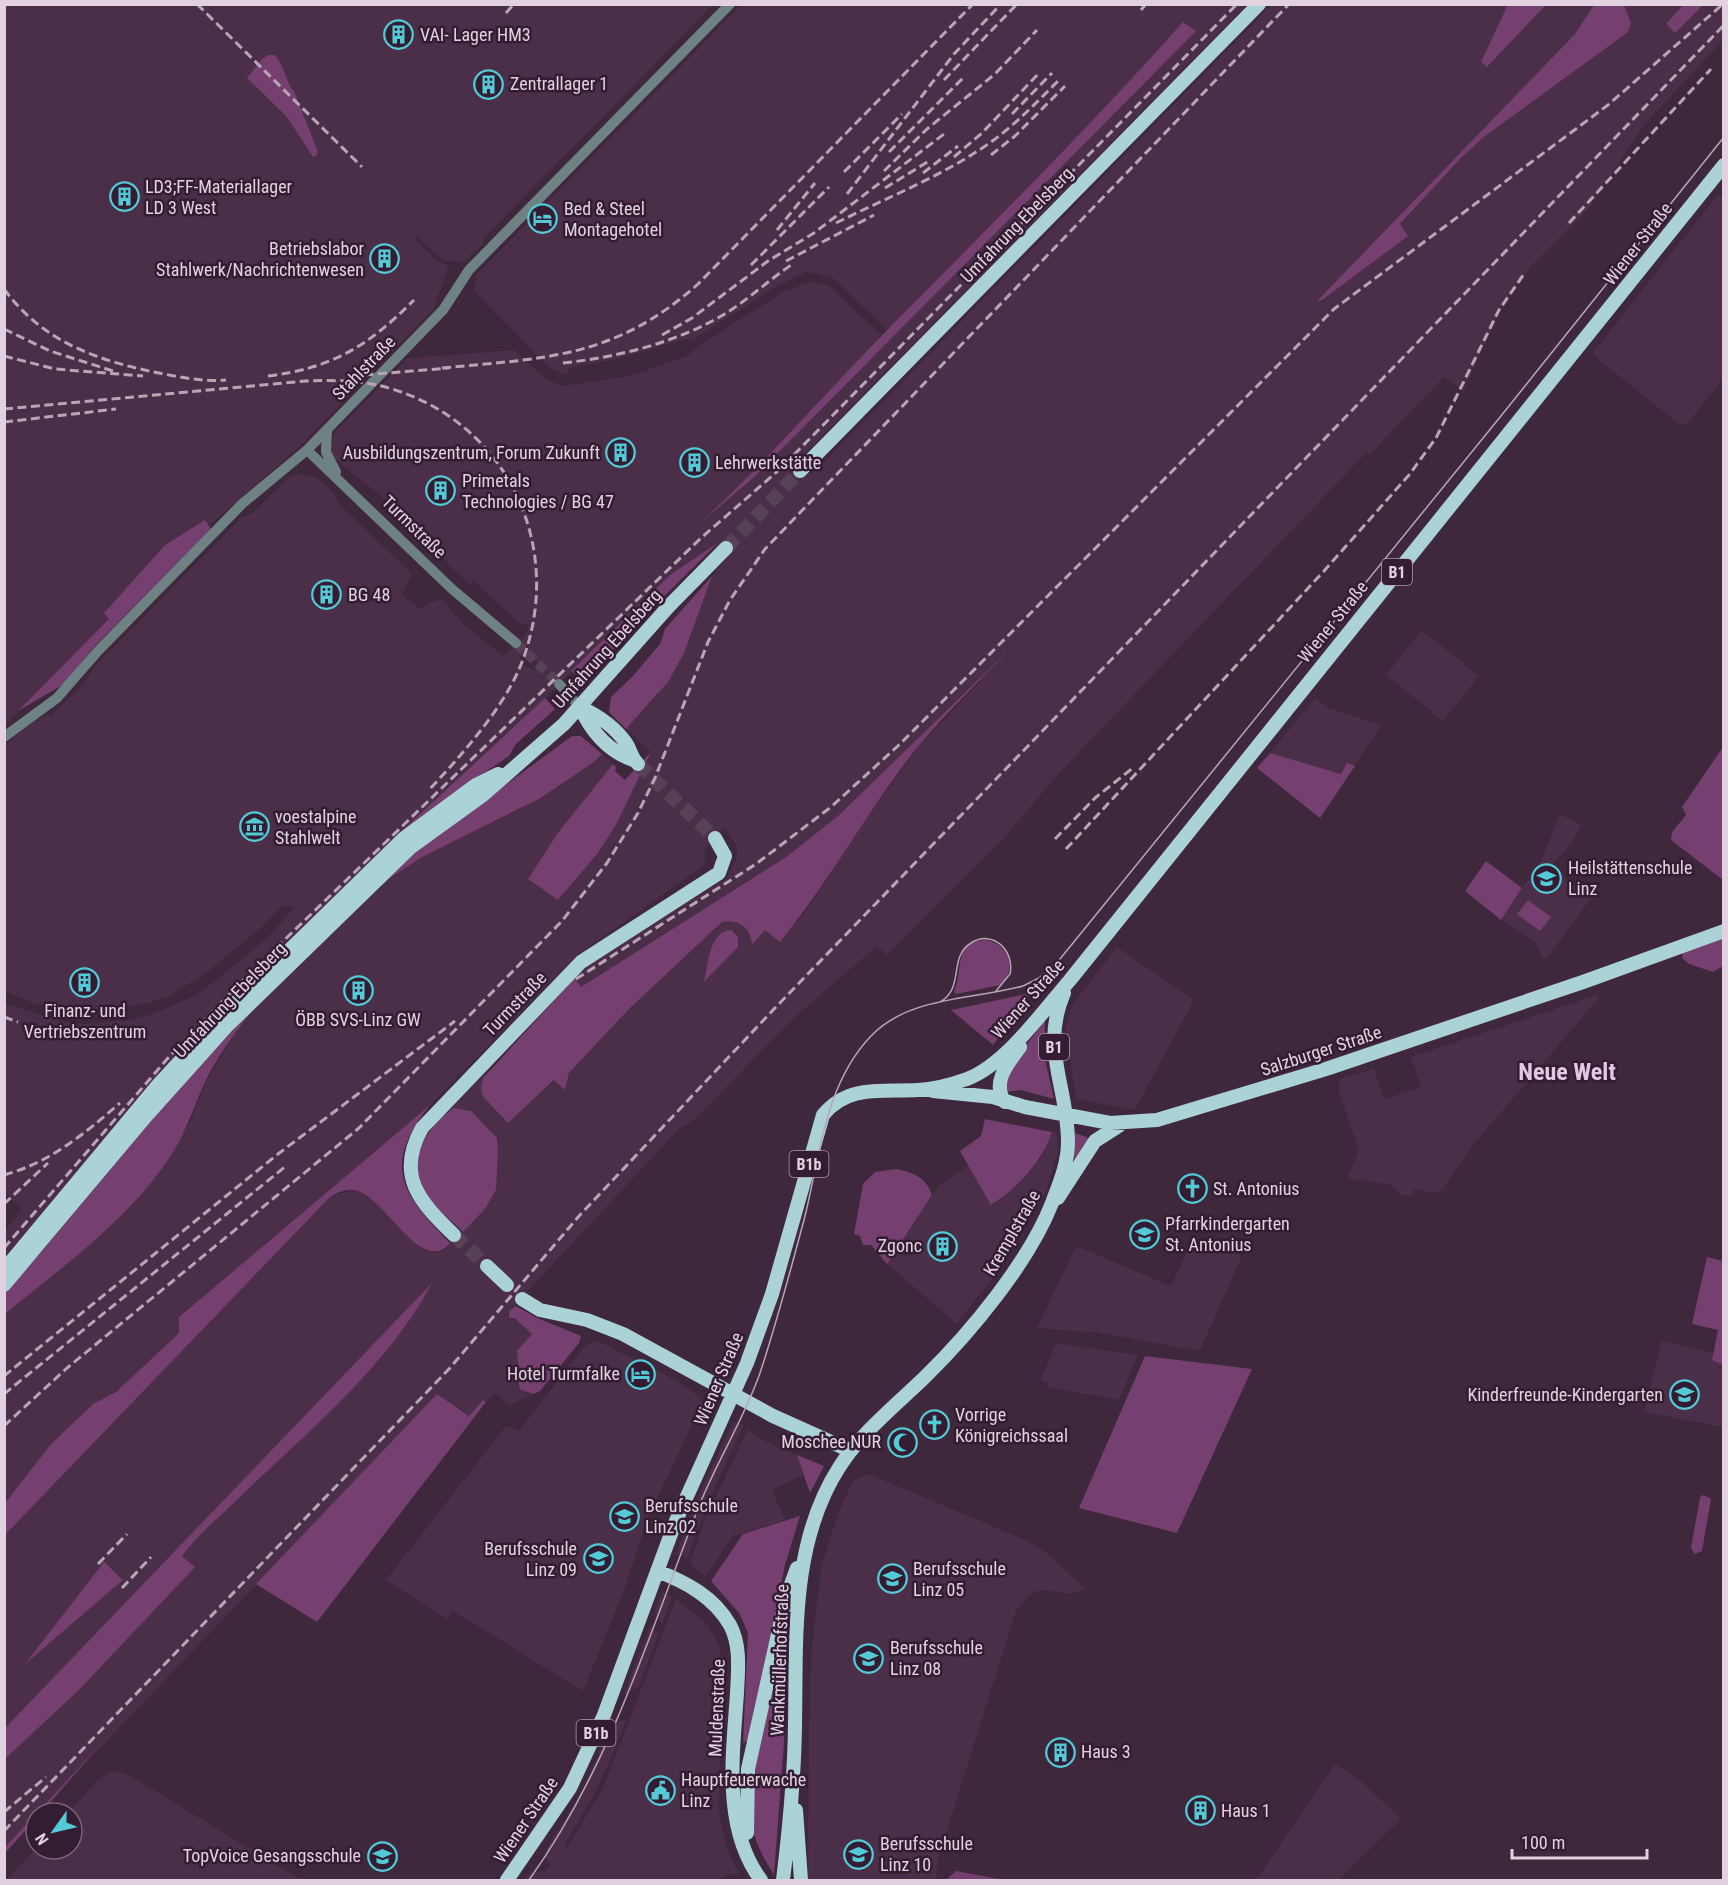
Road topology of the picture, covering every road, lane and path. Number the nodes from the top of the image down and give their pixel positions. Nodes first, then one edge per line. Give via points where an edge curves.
1 (730, 4) edge
2 (1259, 4) edge
3 (1724, 165) edge
4 (327, 429) junction
5 (307, 450) junction
6 (800, 471) tunnel mouth
7 (342, 483) junction
8 (726, 548) tunnel mouth
9 (516, 643) tunnel mouth
10 (559, 684) tunnel mouth
11 (580, 707) junction
12 (4, 737) edge
13 (635, 762) tunnel mouth
14 (511, 768) junction
15 (715, 838) tunnel mouth
16 (1724, 931) edge
17 (1070, 980) junction
18 (1042, 1013) junction
19 (919, 1090) junction
20 (1005, 1102) junction
21 (1065, 1115) junction
22 (1120, 1125) junction
23 (1051, 1206) junction
24 (454, 1236) tunnel mouth
25 (487, 1266) tunnel mouth
26 (4, 1270) edge
27 (4, 1285) edge
28 (507, 1285) dead end
29 (522, 1299) dead end
30 (734, 1394) junction
31 (851, 1451) junction
32 (807, 1544) junction
33 (657, 1571) junction
34 (754, 1740) junction
35 (733, 1746) junction
36 (794, 1760) junction
37 (748, 1860) junction
38 (783, 1879) edge
39 (507, 1881) edge
40 (761, 1881) edge
41 (801, 1881) edge

1 - 4 street, Stahlstraße via 469,270 443,310
2 - 6 main road, Umfahrung Ebelsberg
3 - 17 main road, Wiener Straße / B1
4 - 5 street, Stahlstraße
4 - 7 street, Turmstraße via 326,452
5 - 7 street, Turmstraße
5 - 12 street, Stahlstraße via 242,504 57,698
7 - 9 street, Turmstraße via 464,600
8 - 11 main road, Umfahrung Ebelsberg
10 - 11 street
11 - 13 main road via 598,716 627,743
11 - 14 main road, Umfahrung Ebelsberg via 545,742
14 - 26 main road, Umfahrung Ebelsberg via 476,785 430,818 349,889 174,1068
14 - 27 main road, Umfahrung Ebelsberg via 483,795 382,873 226,1028
15 - 24 main road, Turmstraße via 724,856 719,873 581,962 422,1128 412,1149 413,1184 424,1204
16 - 22 main road, Salzburger Straße via 1252,1094 1157,1120
17 - 18 main road, Wiener Straße / B1
17 - 21 main road, Kremplstraße / B1 via 1055,1014 1053,1031
18 - 19 main road, Wiener Straße / B1b via 983,1071 968,1079
18 - 20 main road, B1 via 1003,1072 1000,1092
19 - 20 main road, Salzburger Straße / B1b via 993,1097
19 - 30 main road, Wiener Straße / B1b via 861,1091 836,1102 824,1115 772,1294
20 - 21 main road, Salzburger Straße
21 - 22 main road, Salzburger Straße
21 - 23 main road, Kremplstraße via 1067,1154
22 - 23 main road via 1096,1139
23 - 31 main road, Kremplstraße via 1017,1264 975,1322
25 - 28 main road
29 - 30 main road via 540,1310 611,1329
30 - 31 main road
30 - 33 main road, Wiener Straße / B1b via 687,1493
31 - 32 main road, Wankmüllerhofstraße via 826,1493
32 - 34 main road via 786,1598
32 - 36 main road, Wankmüllerhofstraße via 798,1616
33 - 35 main road, Muldenstraße via 699,1592 715,1605 730,1626 738,1668
33 - 39 main road, Wiener Straße / B1b via 588,1752 564,1798
34 - 35 main road via 747,1748
34 - 37 main road via 745,1785
35 - 37 main road, Muldenstraße via 736,1814
36 - 38 main road, Wankmüllerhofstraße
36 - 41 main road
37 - 40 main road, Muldenstraße

